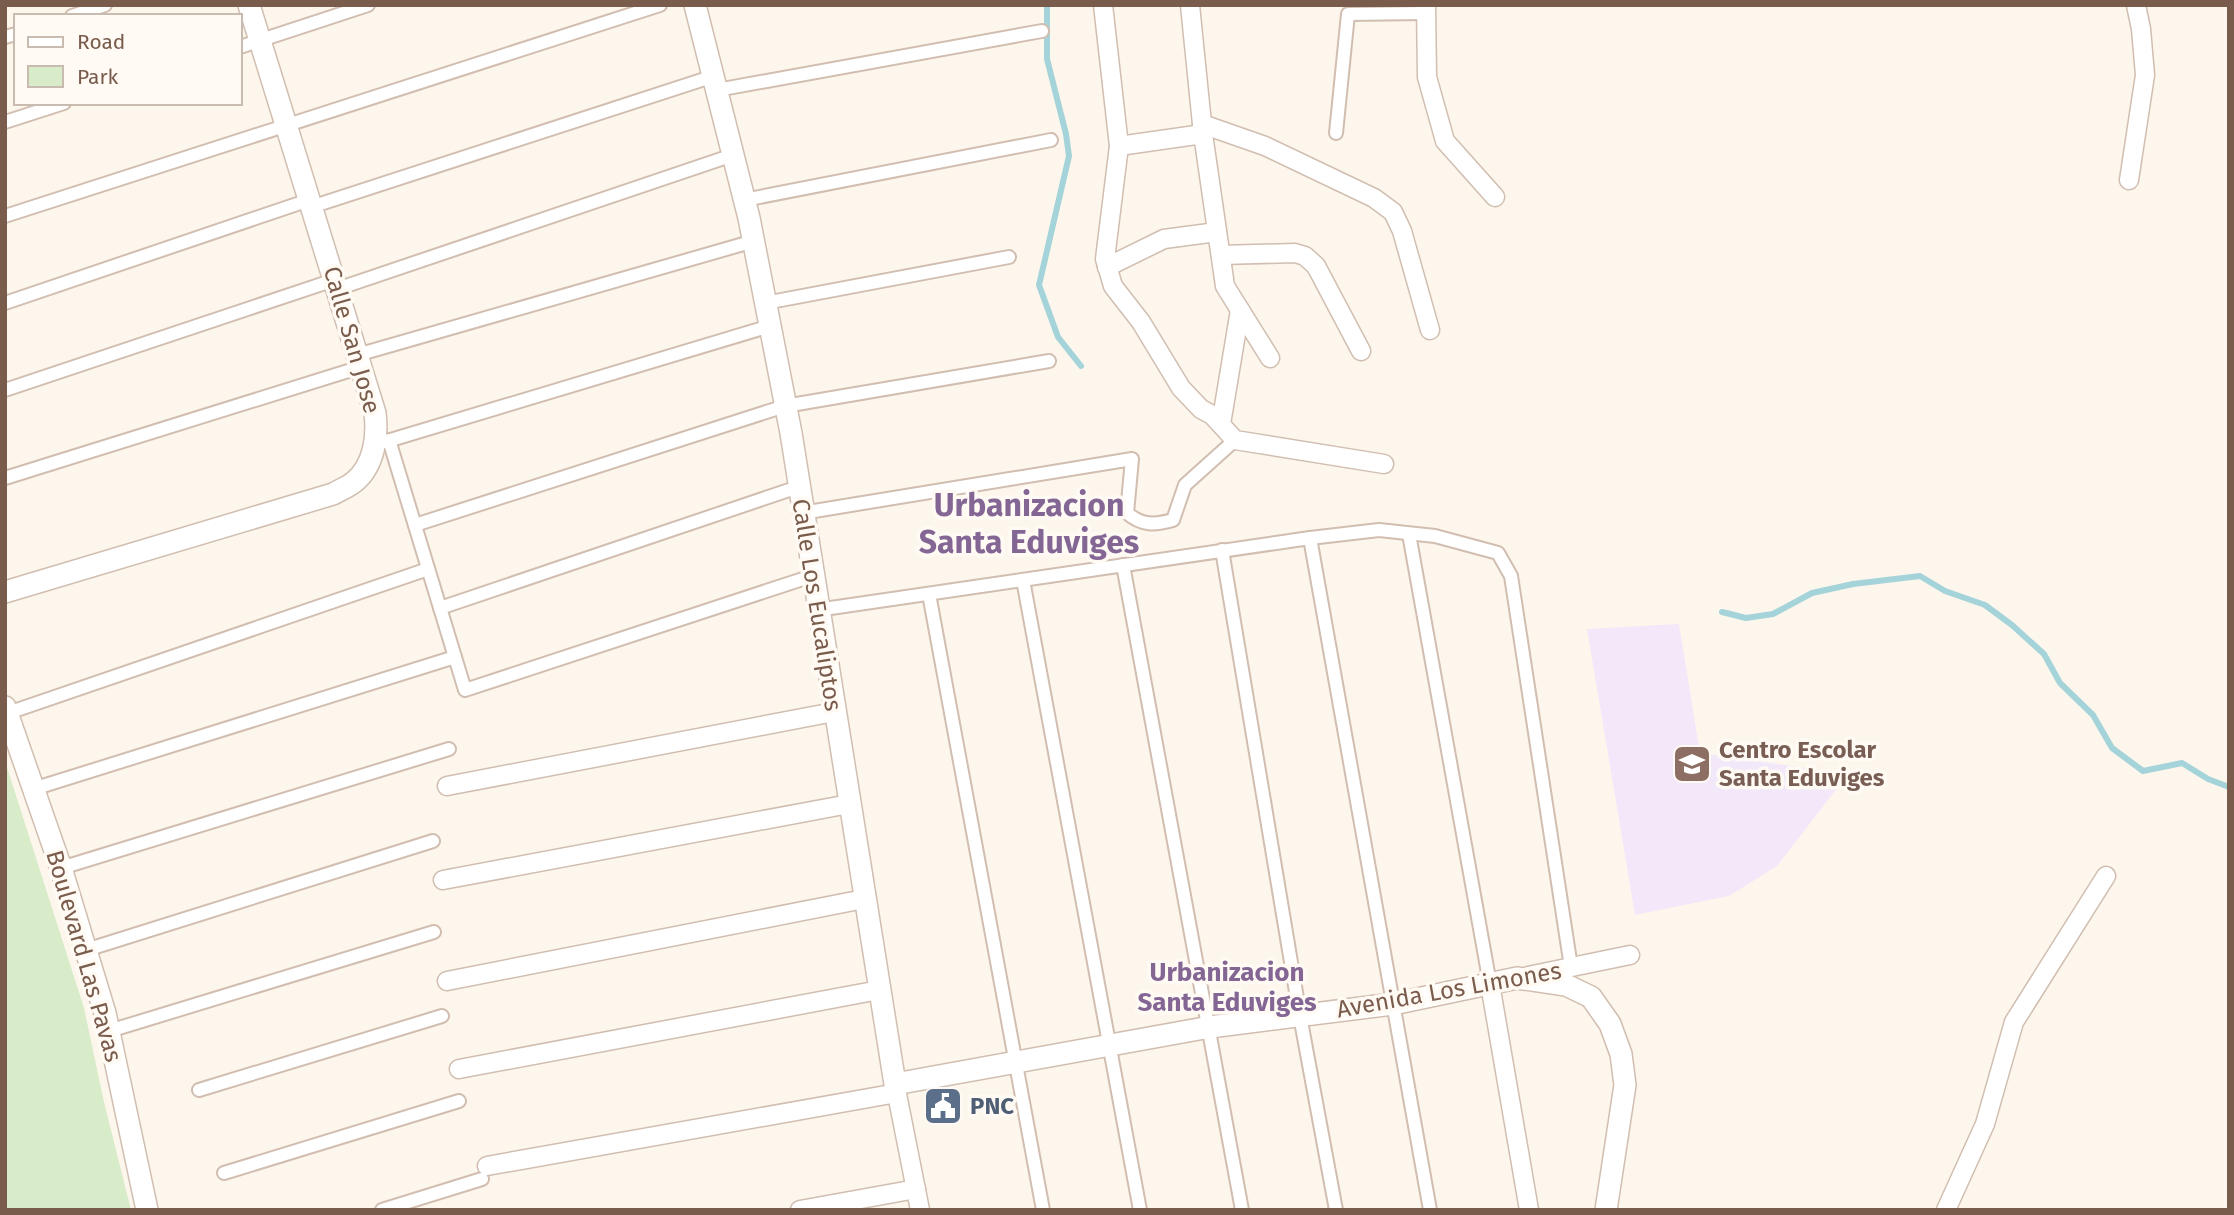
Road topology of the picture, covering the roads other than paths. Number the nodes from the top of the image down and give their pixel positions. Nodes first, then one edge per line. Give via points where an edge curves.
1 (104, 5) edge
2 (249, 5) edge
3 (368, 5) edge
4 (660, 5) edge
5 (695, 5) edge
6 (1102, 5) edge
7 (1189, 5) edge
8 (2136, 5) edge
9 (1426, 9) edge
10 (78, 14) edge
11 (1042, 31) dead end
12 (260, 40) junction
13 (242, 46) edge
14 (716, 83) junction
15 (58, 105) edge
16 (5, 122) edge
17 (286, 127) junction
18 (1203, 129) junction
19 (1336, 133) dead end
20 (1051, 140) dead end
21 (1119, 146) junction
22 (733, 155) junction
23 (2129, 180) dead end
24 (1495, 197) dead end
25 (744, 200) junction
26 (310, 203) junction
27 (5, 216) edge
28 (1217, 232) junction
29 (754, 241) junction
30 (1221, 255) junction
31 (1009, 257) dead end
32 (1107, 267) junction
33 (336, 285) junction
34 (5, 303) edge
35 (765, 303) junction
36 (1240, 310) junction
37 (769, 326) junction
38 (1430, 330) dead end
39 (1361, 351) dead end
40 (1270, 358) dead end
41 (359, 361) junction
42 (1049, 361) dead end
43 (5, 390) edge
44 (785, 406) junction
45 (1221, 424) junction
46 (1235, 440) junction
47 (382, 443) junction
48 (1384, 464) dead end
49 (5, 478) edge
50 (798, 487) junction
51 (802, 513) junction
52 (415, 526) junction
53 (1409, 534) junction
54 (1310, 538) junction
55 (1222, 550) junction
56 (1124, 565) junction
57 (429, 569) junction
58 (812, 576) junction
59 (1023, 580) junction
60 (5, 592) edge
61 (929, 594) junction
62 (440, 608) junction
63 (817, 610) junction
64 (456, 657) junction
65 (6, 710) edge
66 (834, 712) junction
67 (449, 749) dead end
68 (447, 786) dead end
69 (33, 789) junction
70 (849, 804) junction
71 (433, 841) dead end
72 (61, 868) junction
73 (2106, 876) dead end
74 (443, 880) dead end
75 (864, 899) junction
76 (434, 932) dead end
77 (86, 950) junction
78 (1630, 955) dead end
79 (1571, 967) junction
80 (1517, 978) junction
81 (447, 981) dead end
82 (1490, 984) junction
83 (879, 990) junction
84 (1393, 1004) junction
85 (442, 1016) dead end
86 (1300, 1016) junction
87 (1210, 1027) junction
88 (109, 1031) junction
89 (1108, 1046) junction
90 (1016, 1062) junction
91 (459, 1069) dead end
92 (896, 1088) junction
93 (200, 1090) dead end
94 (459, 1101) dead end
95 (485, 1172) joint
96 (224, 1173) dead end
97 (916, 1189) junction
98 (147, 1210) edge
99 (382, 1210) edge
100 (800, 1210) edge
101 (920, 1210) edge
102 (1043, 1210) edge
103 (1140, 1210) edge
104 (1242, 1210) edge
105 (1336, 1210) edge
106 (1430, 1210) edge
107 (1529, 1210) edge
108 (1606, 1210) edge
109 (1946, 1210) edge

1 - 10 street
2 - 12 street, Calle San Jose
3 - 12 street
4 - 17 street
5 - 14 street, Calle Los Eucaliptos
6 - 21 street
7 - 18 street
8 - 23 street via 2145,75
9 - 19 street via 1348,14
9 - 24 street via 1427,77 1445,141
11 - 14 street
12 - 13 street
12 - 17 street, Calle San Jose
14 - 22 street, Calle Los Eucaliptos
14 - 26 street
15 - 16 street
17 - 26 street, Calle San Jose
17 - 27 street
18 - 21 street
18 - 28 street
18 - 38 street via 1265,146 1374,198 1393,212
20 - 25 street
21 - 32 street via 1105,239
22 - 25 street, Calle Los Eucaliptos
22 - 33 street
25 - 29 street, Calle Los Eucaliptos
26 - 33 street, Calle San Jose
26 - 34 street
28 - 30 street
28 - 32 street via 1164,239
29 - 35 street, Calle Los Eucaliptos
29 - 41 street
30 - 36 street via 1225,286
30 - 39 street via 1305,256 1316,266
31 - 35 street
32 - 45 street via 1113,286 1181,388
33 - 41 street, Calle San Jose
33 - 43 street
35 - 37 street, Calle Los Eucaliptos
36 - 40 street
36 - 45 street
37 - 44 street, Calle Los Eucaliptos
37 - 47 street
41 - 47 street, Calle San Jose
41 - 49 street
42 - 44 street
44 - 50 street, Calle Los Eucaliptos
44 - 52 street
45 - 46 street
46 - 48 street
46 - 51 street via 1185,485 1174,520 1156,525 1136,521 1127,513 1132,459
47 - 52 street
47 - 60 street, Calle San Jose via 355,482 333,494
50 - 51 street, Calle Los Eucaliptos
50 - 62 street
51 - 58 street, Calle Los Eucaliptos
52 - 57 street
53 - 54 street via 1379,530
53 - 79 street via 1498,553 1511,576
53 - 82 street
54 - 55 street
54 - 84 street
55 - 56 street
55 - 86 street
56 - 59 street
56 - 87 street
57 - 62 street
57 - 65 street
58 - 63 street, Calle Los Eucaliptos
58 - 64 street via 465,690
59 - 61 street
59 - 89 street
61 - 63 street
61 - 90 street
62 - 64 street
63 - 66 street, Calle Los Eucaliptos
64 - 69 street
65 - 69 street, Boulevard Las Pavas
66 - 68 street
66 - 70 street, Calle Los Eucaliptos
67 - 72 street
69 - 72 street, Boulevard Las Pavas
70 - 74 street
70 - 75 street, Calle Los Eucaliptos
71 - 77 street
72 - 77 street, Boulevard Las Pavas
73 - 109 street via 2014,1022 1985,1124
75 - 81 street
75 - 83 street, Calle Los Eucaliptos
76 - 88 street
77 - 88 street, Boulevard Las Pavas
78 - 79 street, Avenida Los Limones
79 - 80 street, Avenida Los Limones
80 - 82 street, Avenida Los Limones
80 - 108 street via 1566,985 1591,997 1618,1044 1625,1085
82 - 84 street, Avenida Los Limones
82 - 107 street
83 - 91 street
83 - 92 street, Calle Los Eucaliptos
84 - 86 street, Avenida Los Limones
84 - 106 street
85 - 93 street
86 - 87 street, Avenida Los Limones
86 - 105 street
87 - 89 street, Avenida Los Limones
87 - 104 street
88 - 98 street, Boulevard Las Pavas
89 - 90 street, Avenida Los Limones
89 - 103 street
90 - 92 street, Avenida Los Limones
90 - 102 street
92 - 95 street
92 - 97 street, Calle Los Eucaliptos
94 - 96 street
95 - 99 street
97 - 100 street
97 - 101 street, Calle Los Eucaliptos

